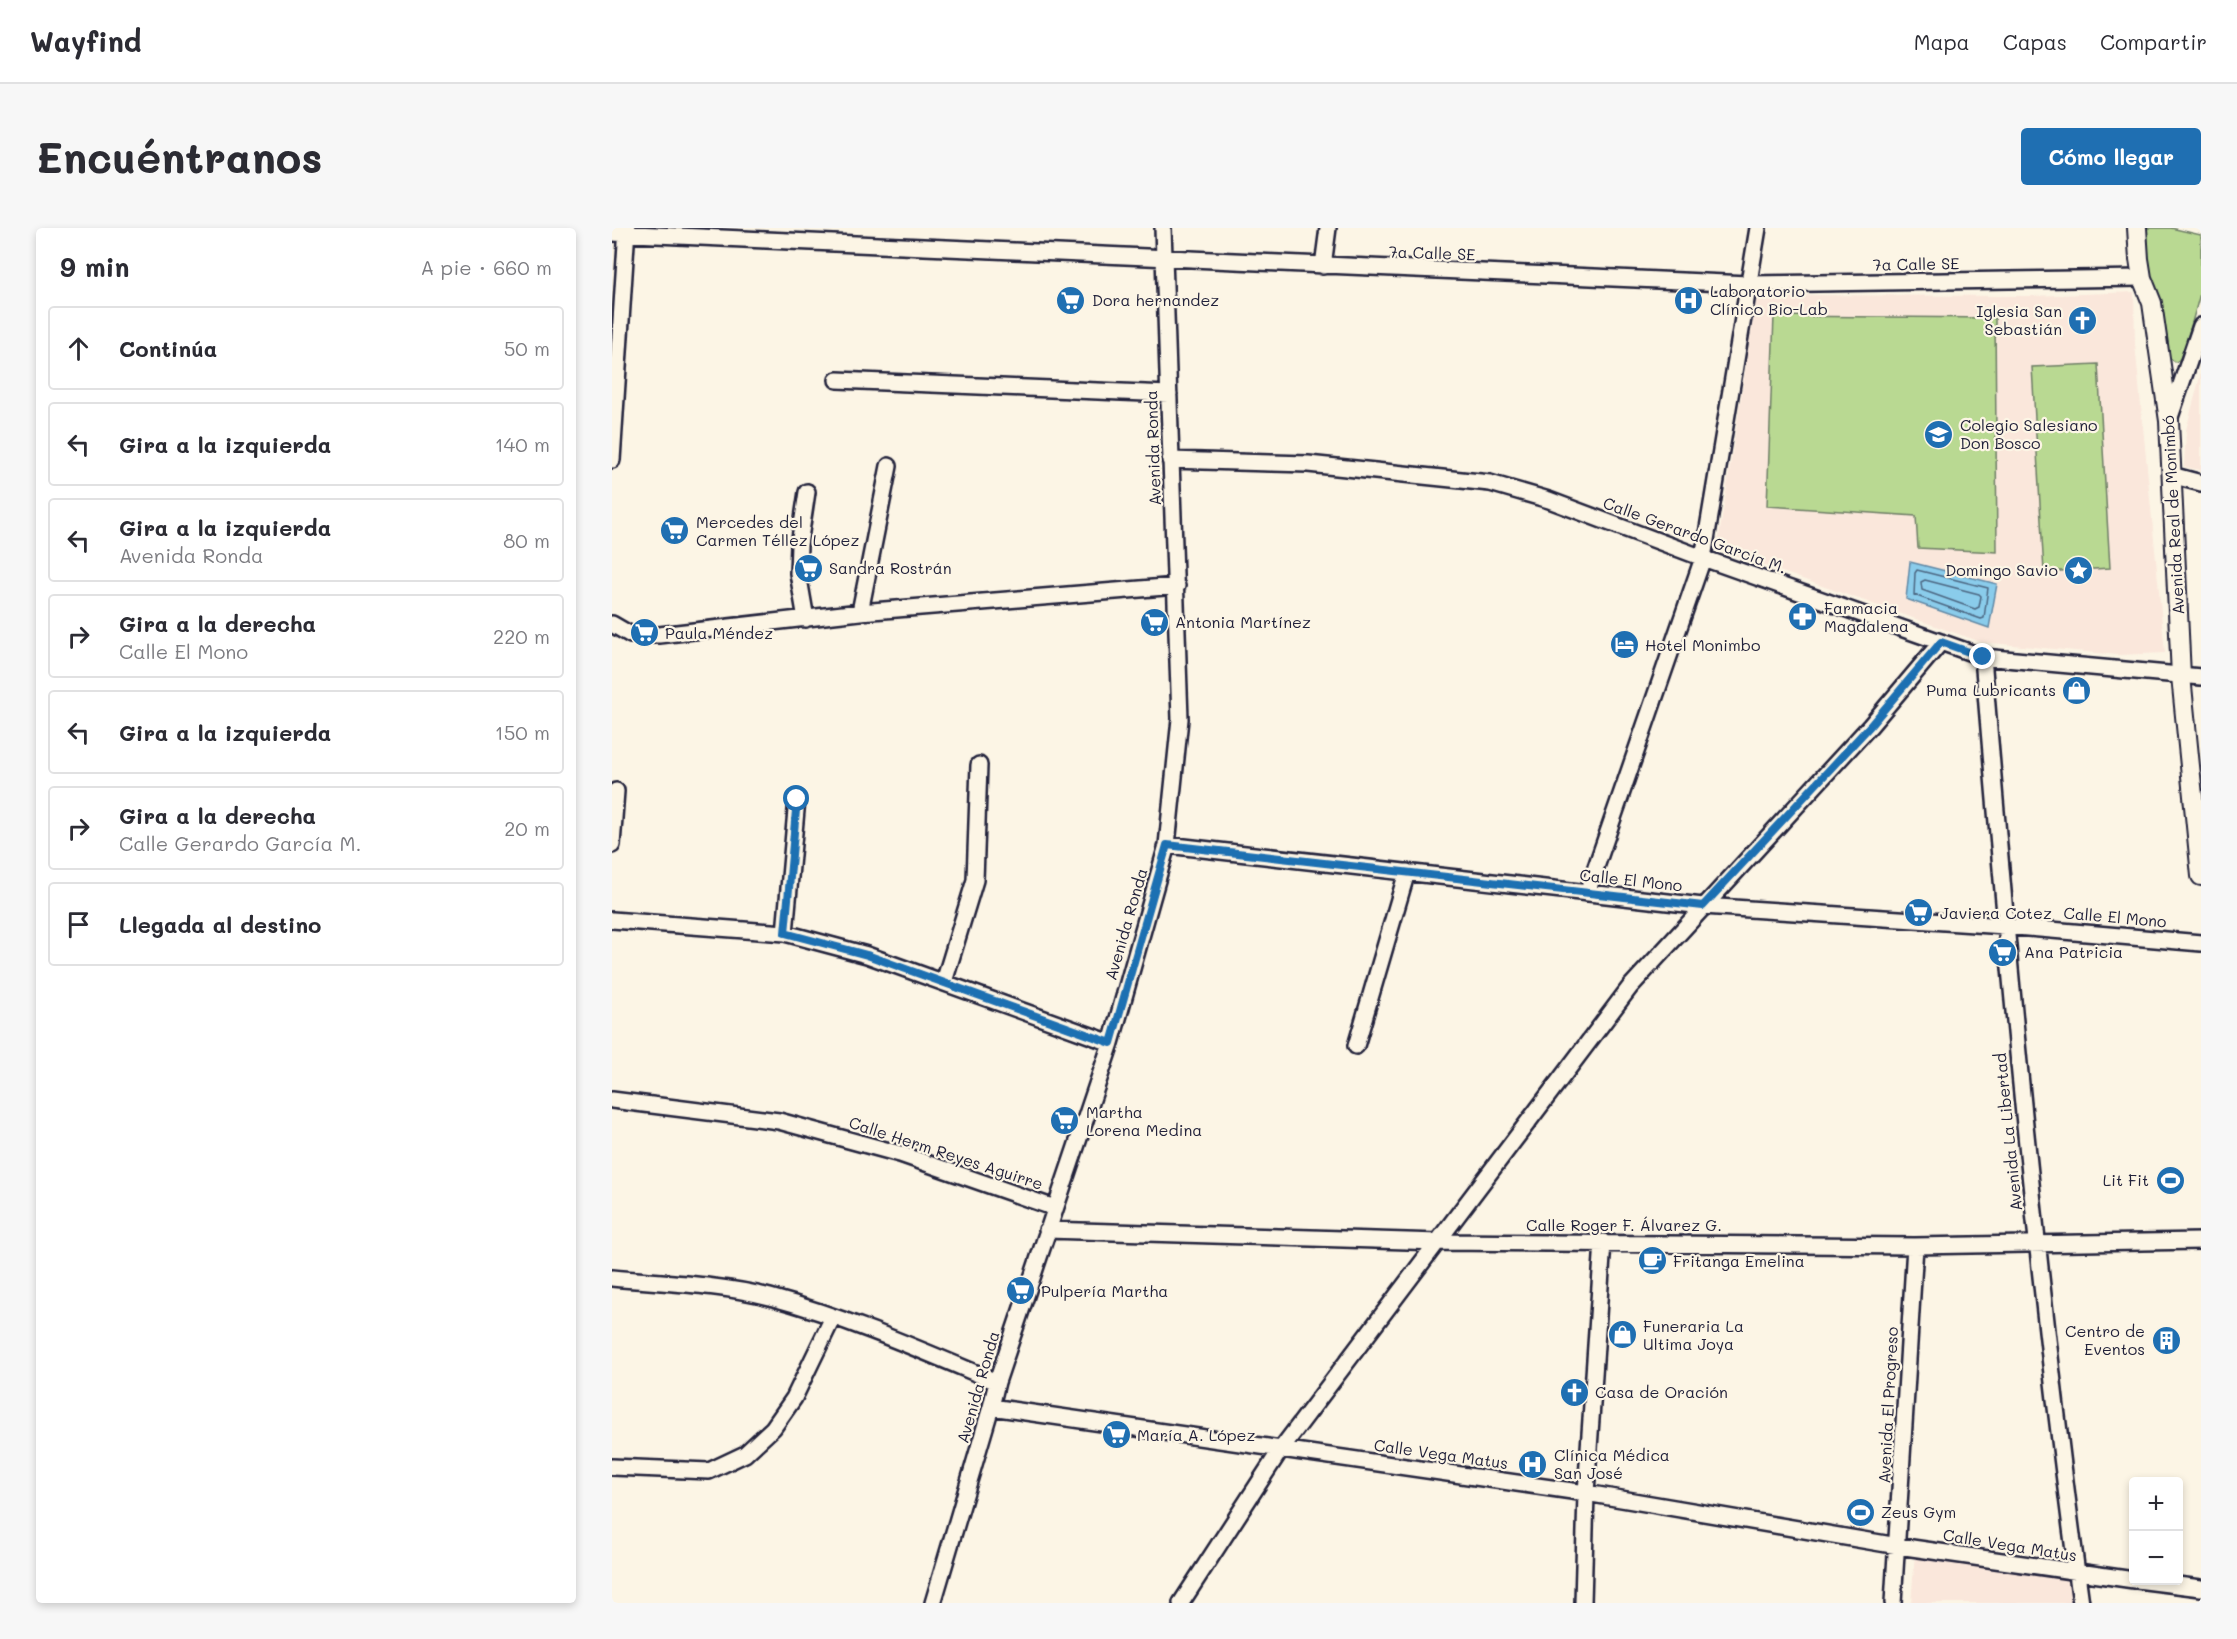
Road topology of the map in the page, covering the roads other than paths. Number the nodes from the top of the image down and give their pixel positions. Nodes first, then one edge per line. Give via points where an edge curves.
1 (1163, 228) edge
2 (1328, 228) edge
3 (1758, 228) edge
4 (2137, 228) edge
5 (622, 232) edge
6 (1165, 259) junction
7 (1323, 266) junction
8 (2142, 278) junction
9 (1748, 284) junction
10 (2201, 326) edge
11 (837, 380) dead end
12 (1169, 394) junction
13 (2169, 421) junction
14 (612, 460) edge
15 (1170, 460) junction
16 (889, 466) dead end
17 (2171, 475) junction
18 (2201, 483) edge
19 (807, 492) dead end
20 (1704, 558) junction
21 (1177, 586) junction
22 (860, 612) junction
23 (806, 619) junction
24 (612, 624) edge
25 (1941, 642) junction
26 (1983, 657) junction
27 (2181, 676) junction
28 (2201, 677) edge
29 (980, 765) dead end
30 (616, 791) dead end
31 (797, 799) dead end
32 (612, 845) edge
33 (1167, 845) junction
34 (1407, 872) junction
35 (2201, 876) edge
36 (1587, 893) junction
37 (1703, 906) junction
38 (612, 920) edge
39 (2005, 926) junction
40 (785, 933) junction
41 (2201, 943) edge
42 (944, 982) junction
43 (1111, 1043) junction
44 (1356, 1046) dead end
45 (612, 1100) edge
46 (1055, 1208) junction
47 (1047, 1230) junction
48 (2201, 1241) edge
49 (1439, 1242) junction
50 (1602, 1242) junction
51 (2037, 1243) junction
52 (1915, 1245) junction
53 (612, 1278) edge
54 (833, 1317) junction
55 (997, 1382) junction
56 (991, 1407) junction
57 (1281, 1449) junction
58 (612, 1467) edge
59 (1586, 1493) junction
60 (1898, 1546) junction
61 (2077, 1574) junction
62 (2129, 1579) edge
63 (2176, 1585) edge
64 (2201, 1588) edge
65 (933, 1603) edge
66 (1181, 1603) edge
67 (1583, 1603) edge
68 (1893, 1603) edge
69 (2081, 1603) edge

1 - 6 street, Avenida Ronda
2 - 7 street
3 - 9 street
4 - 8 street, Avenida Real de Monimbó
5 - 6 street, 7a Calle SE
5 - 14 street
6 - 7 street, 7a Calle SE
6 - 12 street, Avenida Ronda
7 - 9 street, 7a Calle SE
8 - 9 street, 7a Calle SE
8 - 13 street, Avenida Real de Monimbó via 2152,303
9 - 20 street
10 - 13 street
11 - 12 street
12 - 15 street, Avenida Ronda
13 - 17 street, Avenida Real de Monimbó
15 - 20 street, Calle Gerardo García M. via 1308,464 1490,483 1549,500
15 - 21 street, Avenida Ronda
16 - 22 street
17 - 18 street
17 - 27 street, Avenida Real de Monimbó
19 - 23 street via 798,554
20 - 25 street, Calle Gerardo García M.
20 - 36 street
21 - 22 street
21 - 33 street, Avenida Ronda via 1180,719
22 - 23 street
23 - 24 street via 659,635 631,635
25 - 26 street, Calle Gerardo García M.
25 - 37 street via 1870,726
26 - 27 street, Calle Gerardo García M.
26 - 39 street, Avenida La Libertad
27 - 28 street, Calle Gerardo García M.
27 - 35 street, Avenida Real de Monimbó
29 - 42 street via 975,879
30 - 32 street
31 - 40 street
33 - 34 street, Calle El Mono
33 - 43 street, Avenida Ronda
34 - 36 street, Calle El Mono
34 - 44 street
36 - 37 street, Calle El Mono
37 - 39 street, Calle El Mono
37 - 49 street via 1630,987
38 - 40 street
39 - 41 street, Calle El Mono
39 - 51 street, Avenida La Libertad
40 - 42 street via 867,955
42 - 43 street
43 - 46 street, Avenida Ronda
45 - 46 street, Calle Herm Reyes Aguirre via 778,1121 900,1154
46 - 47 street, Avenida Ronda
47 - 49 street, Calle Roger F. Álvarez G.
47 - 55 street, Avenida Ronda
48 - 51 street, Calle Roger F. Álvarez G.
49 - 50 street, Calle Roger F. Álvarez G.
49 - 57 street
50 - 52 street, Calle Roger F. Álvarez G.
50 - 59 street
51 - 52 street, Calle Roger F. Álvarez G.
51 - 61 street, Avenida La Libertad
52 - 60 street, Avenida El Progreso
53 - 54 street via 715,1287 770,1297
54 - 55 street
54 - 58 street via 794,1398 773,1428 745,1454 709,1471
55 - 56 street, Avenida Ronda
56 - 57 street, Calle Vega Matus
56 - 65 street, Avenida Ronda
57 - 59 street, Calle Vega Matus
57 - 66 street
59 - 60 street, Calle Vega Matus
59 - 67 street
60 - 61 street, Calle Vega Matus
60 - 68 street, Avenida El Progreso
61 - 62 street, Calle Vega Matus
61 - 69 street, Avenida La Libertad
63 - 64 street, Calle Vega Matus

